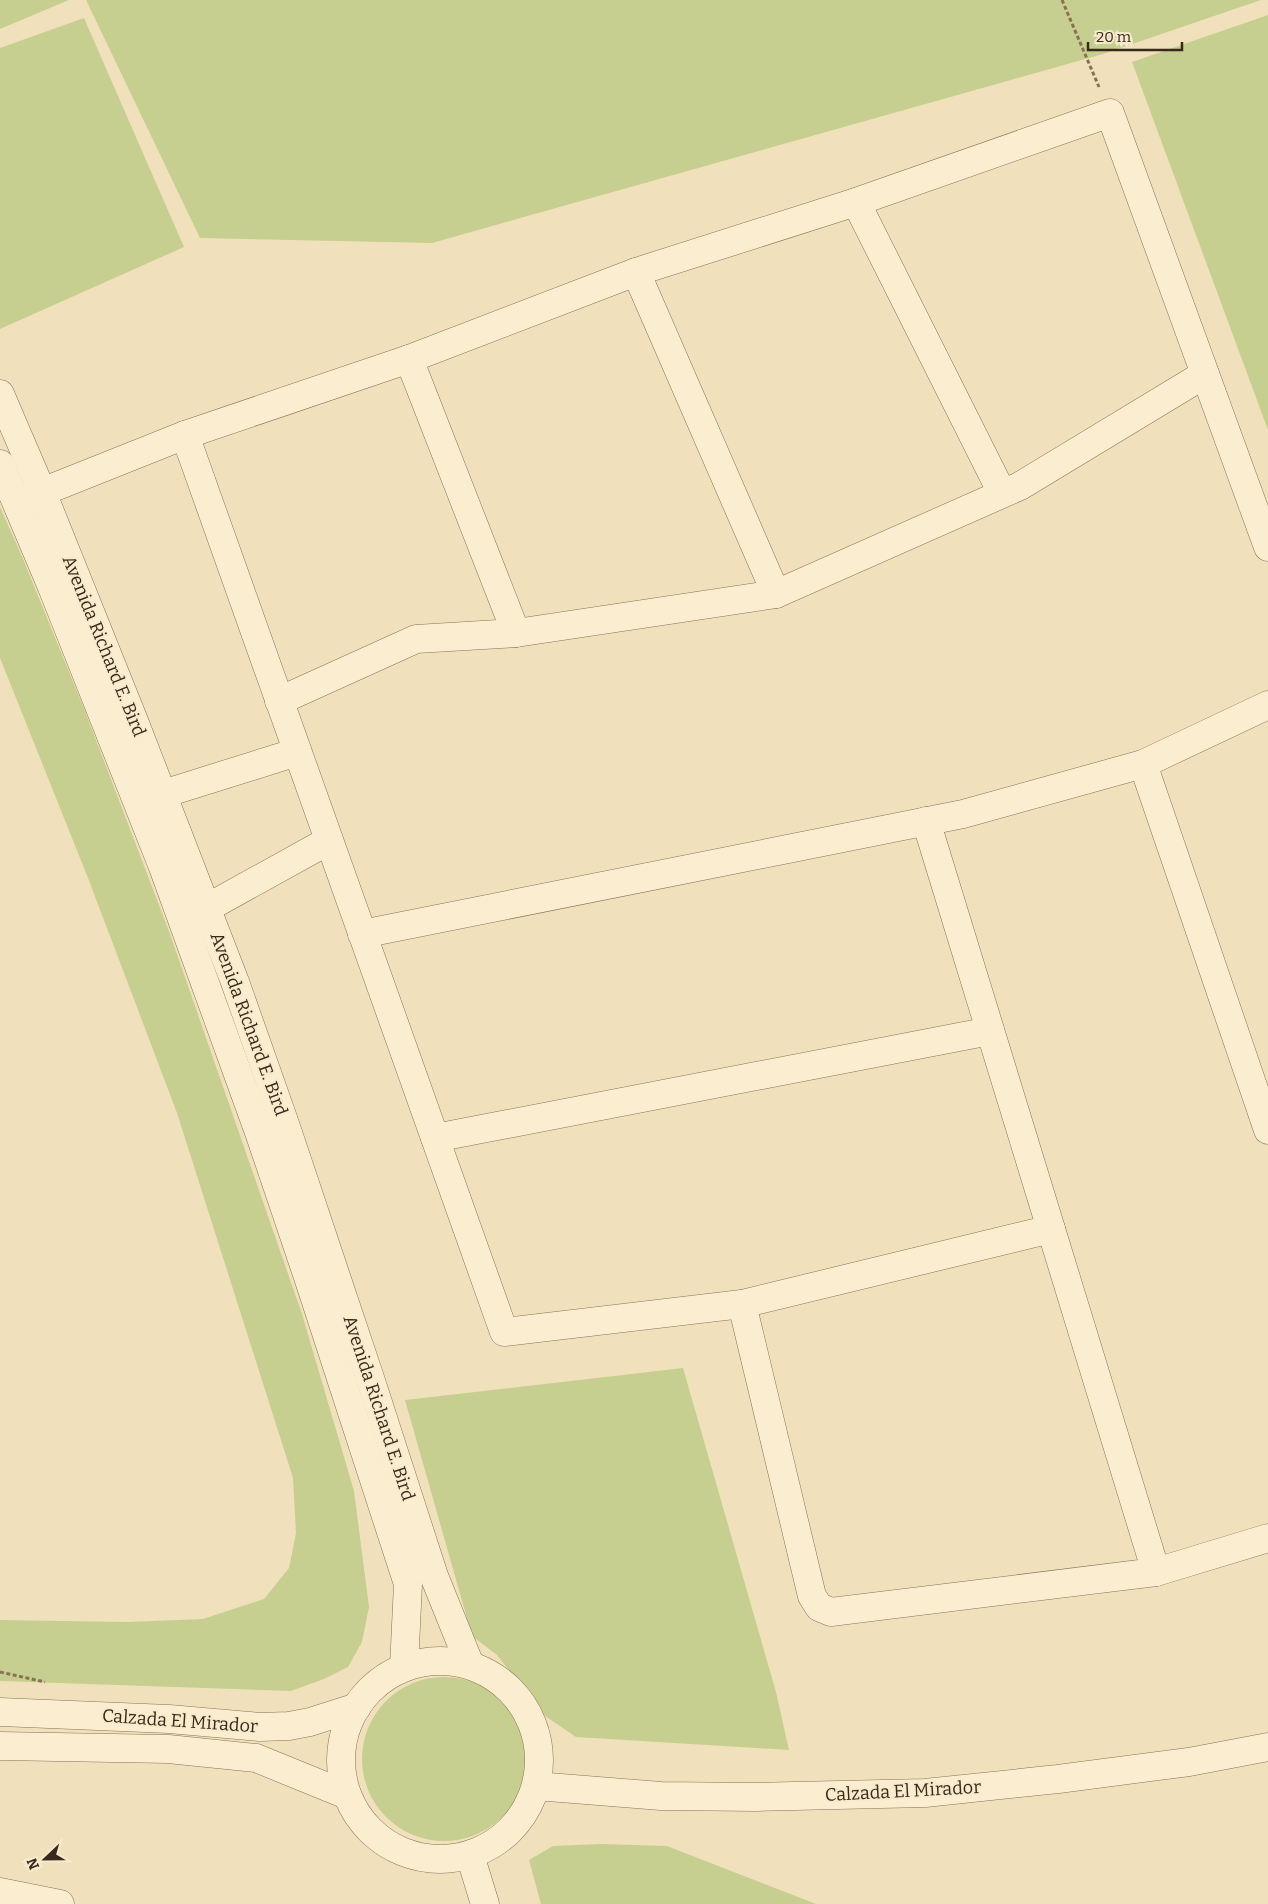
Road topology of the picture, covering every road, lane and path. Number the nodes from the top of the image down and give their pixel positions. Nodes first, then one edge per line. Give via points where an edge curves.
1 (1062, 0) edge
2 (1110, 113) junction
3 (856, 202) junction
4 (636, 272) junction
5 (409, 359) junction
6 (1205, 374) junction
7 (0, 394) edge
8 (185, 436) junction
9 (0, 464) edge
10 (42, 492) junction
11 (1002, 493) junction
12 (17, 502) junction
13 (1268, 547) edge
14 (776, 594) junction
15 (516, 633) junction
16 (279, 701) junction
17 (1268, 704) edge
18 (297, 752) junction
19 (1142, 764) junction
20 (162, 794) junction
21 (926, 821) junction
22 (328, 841) junction
23 (207, 908) junction
24 (362, 934) junction
25 (990, 1031) junction
26 (1268, 1130) edge
27 (435, 1138) junction
28 (1051, 1229) junction
29 (742, 1304) junction
30 (1268, 1538) edge
31 (1156, 1572) junction
32 (470, 1665) junction
33 (404, 1667) junction
34 (357, 1707) junction
35 (0, 1712) edge
36 (0, 1746) edge
37 (1268, 1747) edge
38 (536, 1786) junction
39 (347, 1795) junction
40 (470, 1855) junction
41 (0, 1892) edge
42 (60, 1904) edge
43 (485, 1904) edge

1 - 2 path
2 - 3 street
2 - 6 street
3 - 4 street
3 - 11 street
4 - 5 street
4 - 14 street
5 - 8 street
5 - 15 street
6 - 11 street via 1020,486
6 - 13 street
7 - 10 street, Avenida Richard E. Bird
8 - 10 street
8 - 16 street
9 - 12 street, Avenida Richard E. Bird
10 - 12 street
10 - 20 street, Avenida Richard E. Bird
11 - 14 street
12 - 33 street, Avenida Richard E. Bird via 163,867 311,1286 408,1584
14 - 15 street
15 - 16 street via 416,639
16 - 18 street
17 - 19 street
18 - 20 street
18 - 22 street
19 - 21 street via 963,814
19 - 26 street
20 - 23 street, Avenida Richard E. Bird
21 - 24 street
21 - 25 street
22 - 23 street
22 - 24 street
23 - 32 street, Avenida Richard E. Bird via 285,1124 434,1576
24 - 27 street
25 - 27 street
25 - 28 street
27 - 29 street via 504,1332
28 - 29 street
28 - 31 street
29 - 31 street via 812,1596 819,1607 831,1612
30 - 31 street
32 - 33 street via 445,1660
32 - 38 street via 493,1676 512,1692 527,1712 536,1736 539,1761
33 - 34 street via 380,1681
34 - 35 street, Calzada El Mirador via 296,1725 260,1727 169,1719
34 - 39 street via 344,1738 342,1772
36 - 39 street, Calzada El Mirador via 168,1749 256,1758
37 - 38 street, Calzada El Mirador via 1189,1762 925,1793 680,1796
38 - 40 street via 524,1813 505,1836
39 - 40 street via 367,1826 403,1852 425,1858 448,1859
40 - 43 street
41 - 42 street

